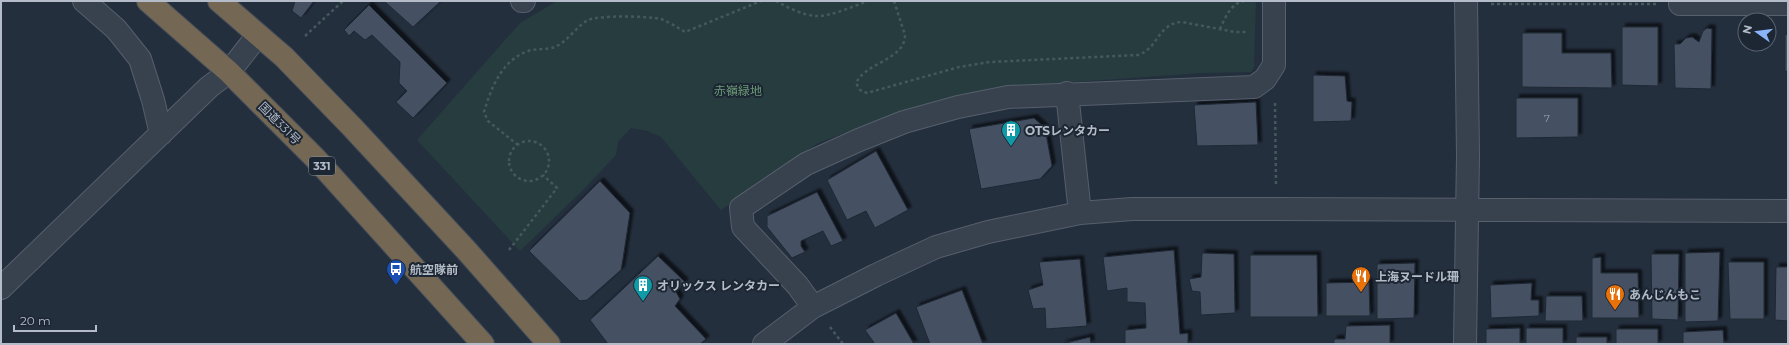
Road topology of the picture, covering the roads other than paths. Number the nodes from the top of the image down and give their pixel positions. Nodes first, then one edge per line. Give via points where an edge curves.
1 (84, 1) edge
2 (148, 1) edge
3 (219, 1) edge
4 (1274, 1) edge
5 (1466, 3) edge
6 (1680, 3) edge
7 (1788, 4) edge
8 (258, 35) junction
9 (229, 72) junction
10 (1067, 93) junction
11 (161, 134) junction
12 (1467, 209) junction
13 (1788, 211) edge
14 (1080, 212) junction
15 (1, 288) edge
16 (813, 307) junction
17 (483, 344) edge
18 (549, 344) edge
19 (764, 344) edge
20 (1465, 344) edge

1 - 11 street via 116,29 140,59
2 - 9 highway, 国道331号 / 331
3 - 8 highway
4 - 10 street via 1274,65 1265,79 1254,87
5 - 12 street
6 - 7 street
8 - 9 street
8 - 18 highway via 284,57 357,133
9 - 11 street via 209,87
9 - 17 highway, 国道331号 / 331 via 316,159
10 - 14 street
10 - 16 street via 1008,97 904,122 806,164 741,208 743,227 798,286
11 - 15 street
12 - 13 street
12 - 14 street
12 - 20 street
14 - 16 street via 988,232 936,247
16 - 19 street

